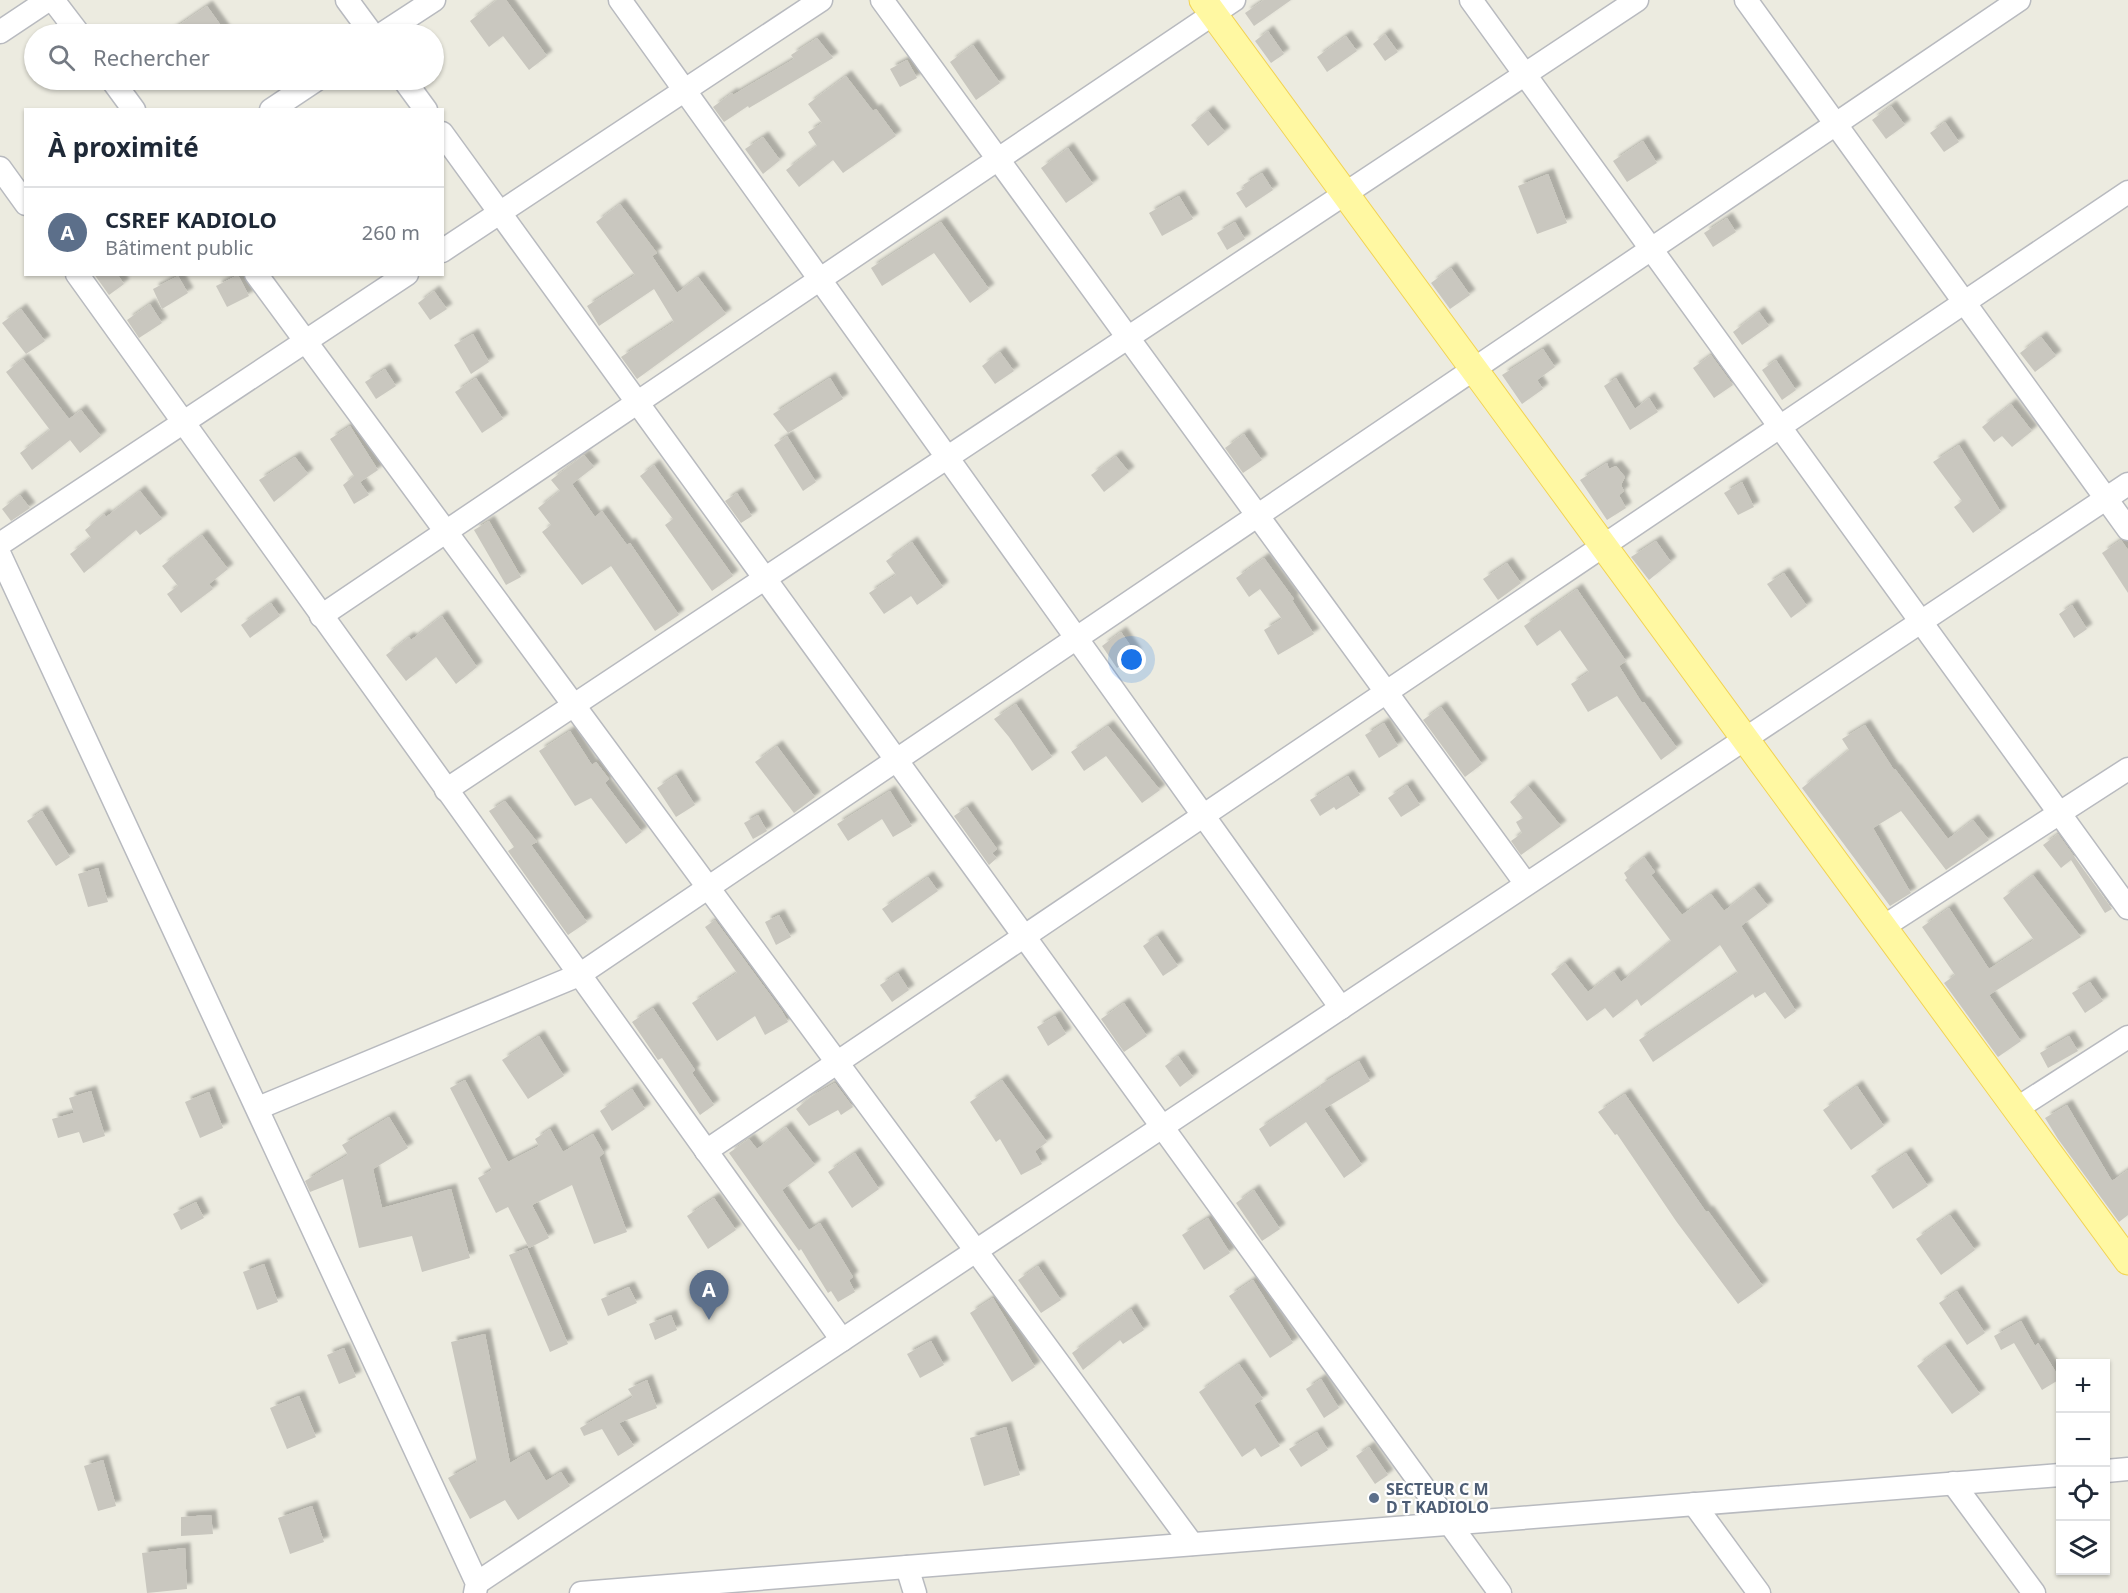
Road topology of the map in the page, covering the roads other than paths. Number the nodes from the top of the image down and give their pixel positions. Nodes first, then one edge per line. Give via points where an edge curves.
1 (48, 0) edge
2 (53, 0) edge
3 (347, 0) edge
4 (434, 0) edge
5 (620, 0) edge
6 (821, 0) edge
7 (882, 0) edge
8 (1471, 0) edge
9 (1637, 0) edge
10 (1746, 0) edge
11 (2019, 0) edge
12 (1217, 5) edge
13 (71, 24) edge
14 (365, 24) edge
15 (397, 24) edge
16 (0, 32) edge
17 (1525, 74) junction
18 (119, 90) edge
19 (301, 90) edge
20 (411, 90) edge
21 (684, 90) junction
22 (133, 108) edge
23 (274, 108) edge
24 (425, 108) edge
25 (1836, 124) junction
26 (444, 135) edge
27 (998, 159) junction
28 (0, 168) edge
29 (2128, 192) edge
30 (1345, 194) junction
31 (24, 201) edge
32 (500, 212) junction
33 (1651, 249) junction
34 (444, 250) edge
35 (77, 276) edge
36 (257, 276) edge
37 (404, 276) edge
38 (820, 280) junction
39 (1965, 302) junction
40 (1128, 338) junction
41 (305, 342) junction
42 (1474, 369) junction
43 (638, 402) junction
44 (183, 422) junction
45 (1780, 427) junction
46 (947, 458) junction
47 (2128, 484) edge
48 (2107, 498) junction
49 (1257, 516) junction
50 (2128, 528) edge
51 (446, 532) junction
52 (0, 544) edge
53 (1603, 546) junction
54 (0, 555) edge
55 (765, 579) junction
56 (321, 616) junction
57 (1921, 622) junction
58 (1076, 638) junction
59 (1386, 692) junction
60 (574, 706) junction
61 (1745, 739) junction
62 (897, 760) junction
63 (2128, 769) edge
64 (446, 790) junction
65 (2060, 813) junction
66 (1203, 816) junction
67 (1526, 884) junction
68 (708, 888) junction
69 (2128, 908) edge
70 (1883, 927) junction
71 (1024, 936) junction
72 (579, 975) junction
73 (1341, 1008) junction
74 (2128, 1037) edge
75 (837, 1063) junction
76 (258, 1108) junction
77 (2016, 1108) junction
78 (1162, 1127) junction
79 (706, 1151) junction
80 (976, 1251) junction
81 (2128, 1262) edge
82 (842, 1340) junction
83 (2128, 1469) edge
84 (2110, 1471) edge
85 (2056, 1474) edge
86 (1953, 1483) junction
87 (1694, 1504) junction
88 (1449, 1523) junction
89 (1192, 1544) junction
90 (907, 1567) junction
91 (476, 1588) edge
92 (581, 1593) edge
93 (915, 1593) edge
94 (1500, 1593) edge
95 (1759, 1593) edge
96 (2034, 1593) edge

1 - 16 street
2 - 13 street
3 - 14 street
4 - 15 street
5 - 21 street
6 - 21 street
7 - 27 street
8 - 17 street
9 - 17 street
10 - 25 street
11 - 25 street
12 - 27 street
12 - 30 main road
17 - 30 street
17 - 33 street
18 - 22 street
19 - 23 street
20 - 24 street
21 - 32 street
21 - 38 street
25 - 33 street
25 - 39 street
26 - 32 street
27 - 38 street
27 - 40 street
28 - 31 street
29 - 39 street
30 - 40 street
30 - 42 main road
32 - 34 street
32 - 43 street
33 - 42 street
33 - 45 street
35 - 44 street
36 - 41 street
37 - 41 street
38 - 43 street
38 - 46 street
39 - 45 street
39 - 48 street
40 - 46 street
40 - 49 street
41 - 44 street
41 - 51 street
42 - 49 street
42 - 53 main road
43 - 51 street
43 - 55 street
44 - 52 street
44 - 56 street
45 - 53 street
45 - 57 street
46 - 55 street
46 - 58 street
47 - 48 street
48 - 50 street
48 - 57 street
49 - 58 street
49 - 59 street
51 - 56 street
51 - 60 street
53 - 59 street
53 - 61 main road
54 - 76 street
55 - 60 street
55 - 62 street
56 - 64 street
57 - 61 street
57 - 65 street
58 - 62 street
58 - 66 street
59 - 66 street
59 - 67 street
60 - 64 street
60 - 68 street
61 - 67 street
61 - 70 main road
62 - 68 street
62 - 71 street
63 - 65 street
64 - 72 street
65 - 69 street
65 - 70 street
66 - 71 street
66 - 73 street
67 - 73 street
68 - 72 street
68 - 75 street
70 - 77 main road
71 - 75 street
71 - 78 street
72 - 76 street
72 - 79 street
73 - 78 street
74 - 77 street
75 - 79 street
75 - 80 street
76 - 91 street
77 - 81 main road
78 - 80 street
78 - 88 street
79 - 82 street
80 - 82 street
80 - 89 street
82 - 91 street
83 - 84 street
85 - 86 street
86 - 87 street
86 - 96 street
87 - 88 street
87 - 95 street
88 - 89 street
88 - 94 street
89 - 90 street
90 - 92 street
90 - 93 street

